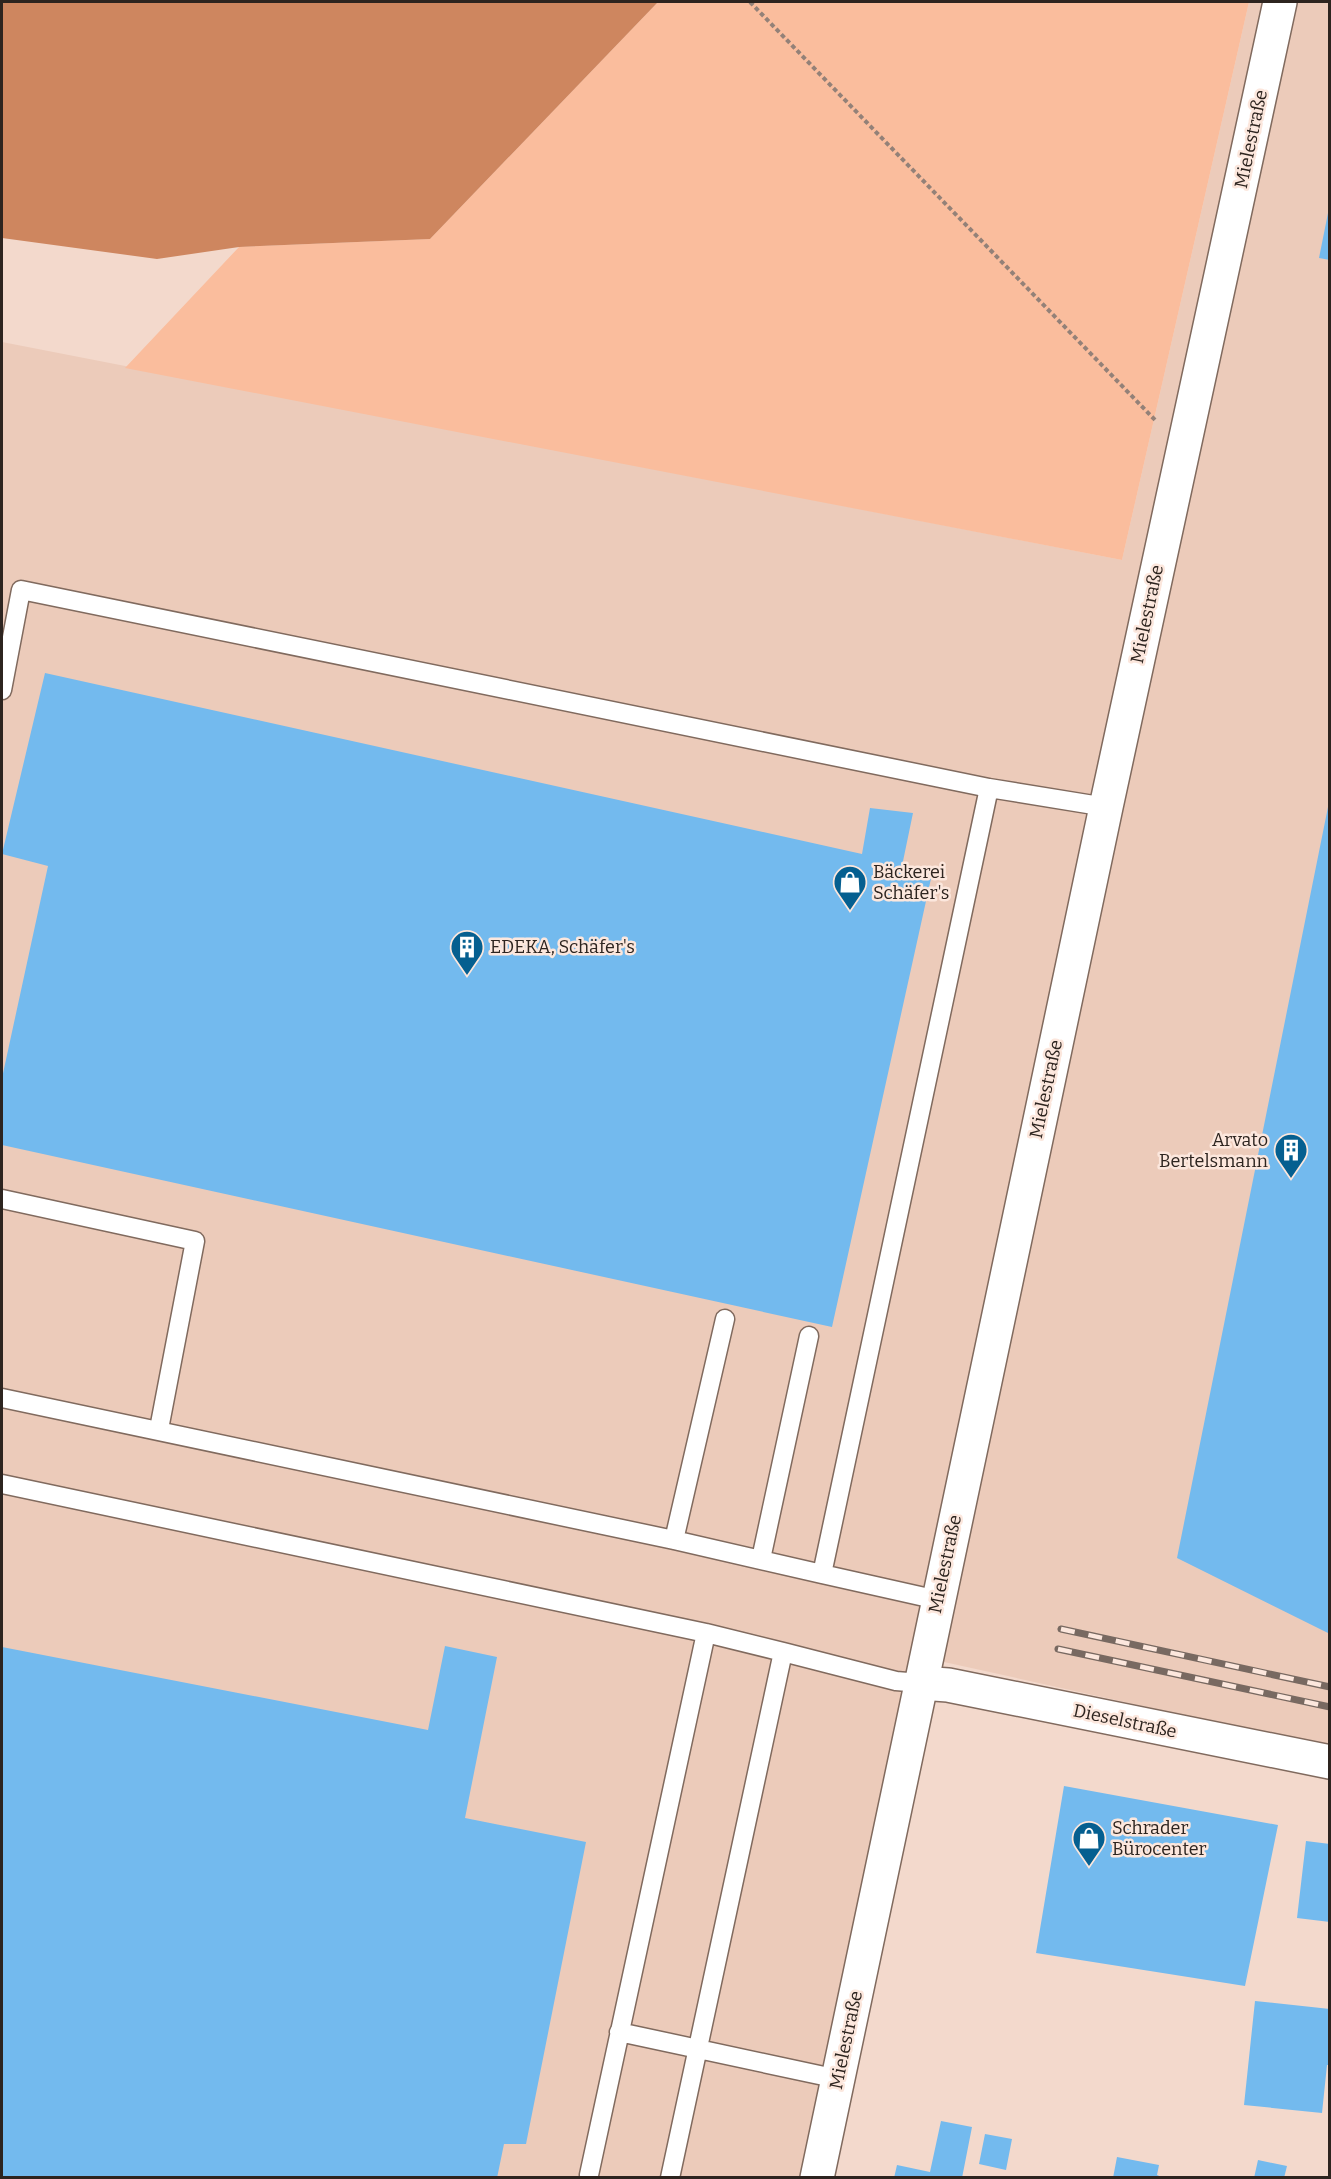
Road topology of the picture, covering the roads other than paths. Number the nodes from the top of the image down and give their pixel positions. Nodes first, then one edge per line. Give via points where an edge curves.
1 (1280, 2) edge
2 (2, 690) edge
3 (989, 788) junction
4 (1106, 807) junction
5 (2, 1199) edge
6 (724, 1319) dead end
7 (809, 1336) dead end
8 (2, 1398) edge
9 (159, 1430) junction
10 (2, 1484) edge
11 (674, 1540) junction
12 (761, 1559) junction
13 (822, 1574) junction
14 (938, 1600) junction
15 (706, 1633) junction
16 (783, 1652) junction
17 (920, 1683) junction
18 (1329, 1762) edge
19 (619, 2032) junction
20 (698, 2049) junction
21 (838, 2079) junction
22 (589, 2175) dead end
23 (670, 2178) edge
24 (817, 2178) edge

1 - 4 street, Mielestraße
2 - 3 lane via 21,590
3 - 4 lane
3 - 13 lane
4 - 14 street, Mielestraße
5 - 9 lane via 195,1241
6 - 11 lane
7 - 12 lane
8 - 9 lane
9 - 11 lane
10 - 15 lane
11 - 12 lane
12 - 13 lane
13 - 14 lane
14 - 17 street, Mielestraße
15 - 16 lane
15 - 19 lane
16 - 17 lane via 896,1681
16 - 20 lane
17 - 18 street, Dieselstraße via 948,1685
17 - 21 street, Mielestraße
19 - 20 lane
19 - 22 lane
20 - 21 lane
20 - 23 lane
21 - 24 street, Mielestraße

